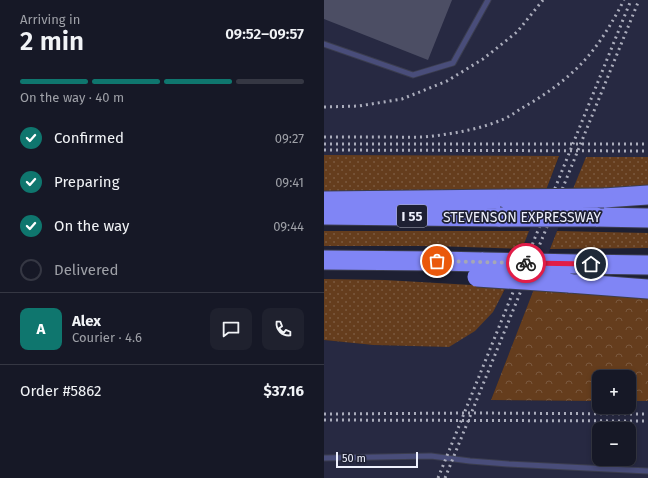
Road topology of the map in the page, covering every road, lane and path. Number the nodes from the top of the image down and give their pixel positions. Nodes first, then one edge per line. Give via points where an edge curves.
1 (488, 0) edge
2 (324, 44) edge
3 (648, 195) edge
4 (324, 201) edge
5 (324, 215) edge
6 (648, 218) edge
7 (324, 260) edge
8 (648, 265) edge
9 (480, 269) junction
10 (648, 290) edge
11 (324, 458) edge
12 (648, 471) edge

1 - 2 lane via 453,63 413,75
3 - 4 highway, bridge via 604,198
5 - 6 highway, STEVENSON EXPRESSWAY / I 55, bridge
7 - 9 highway via 437,261
8 - 9 highway, bridge via 577,264
9 - 10 highway, bridge via 569,283
11 - 12 lane via 431,456 508,464

